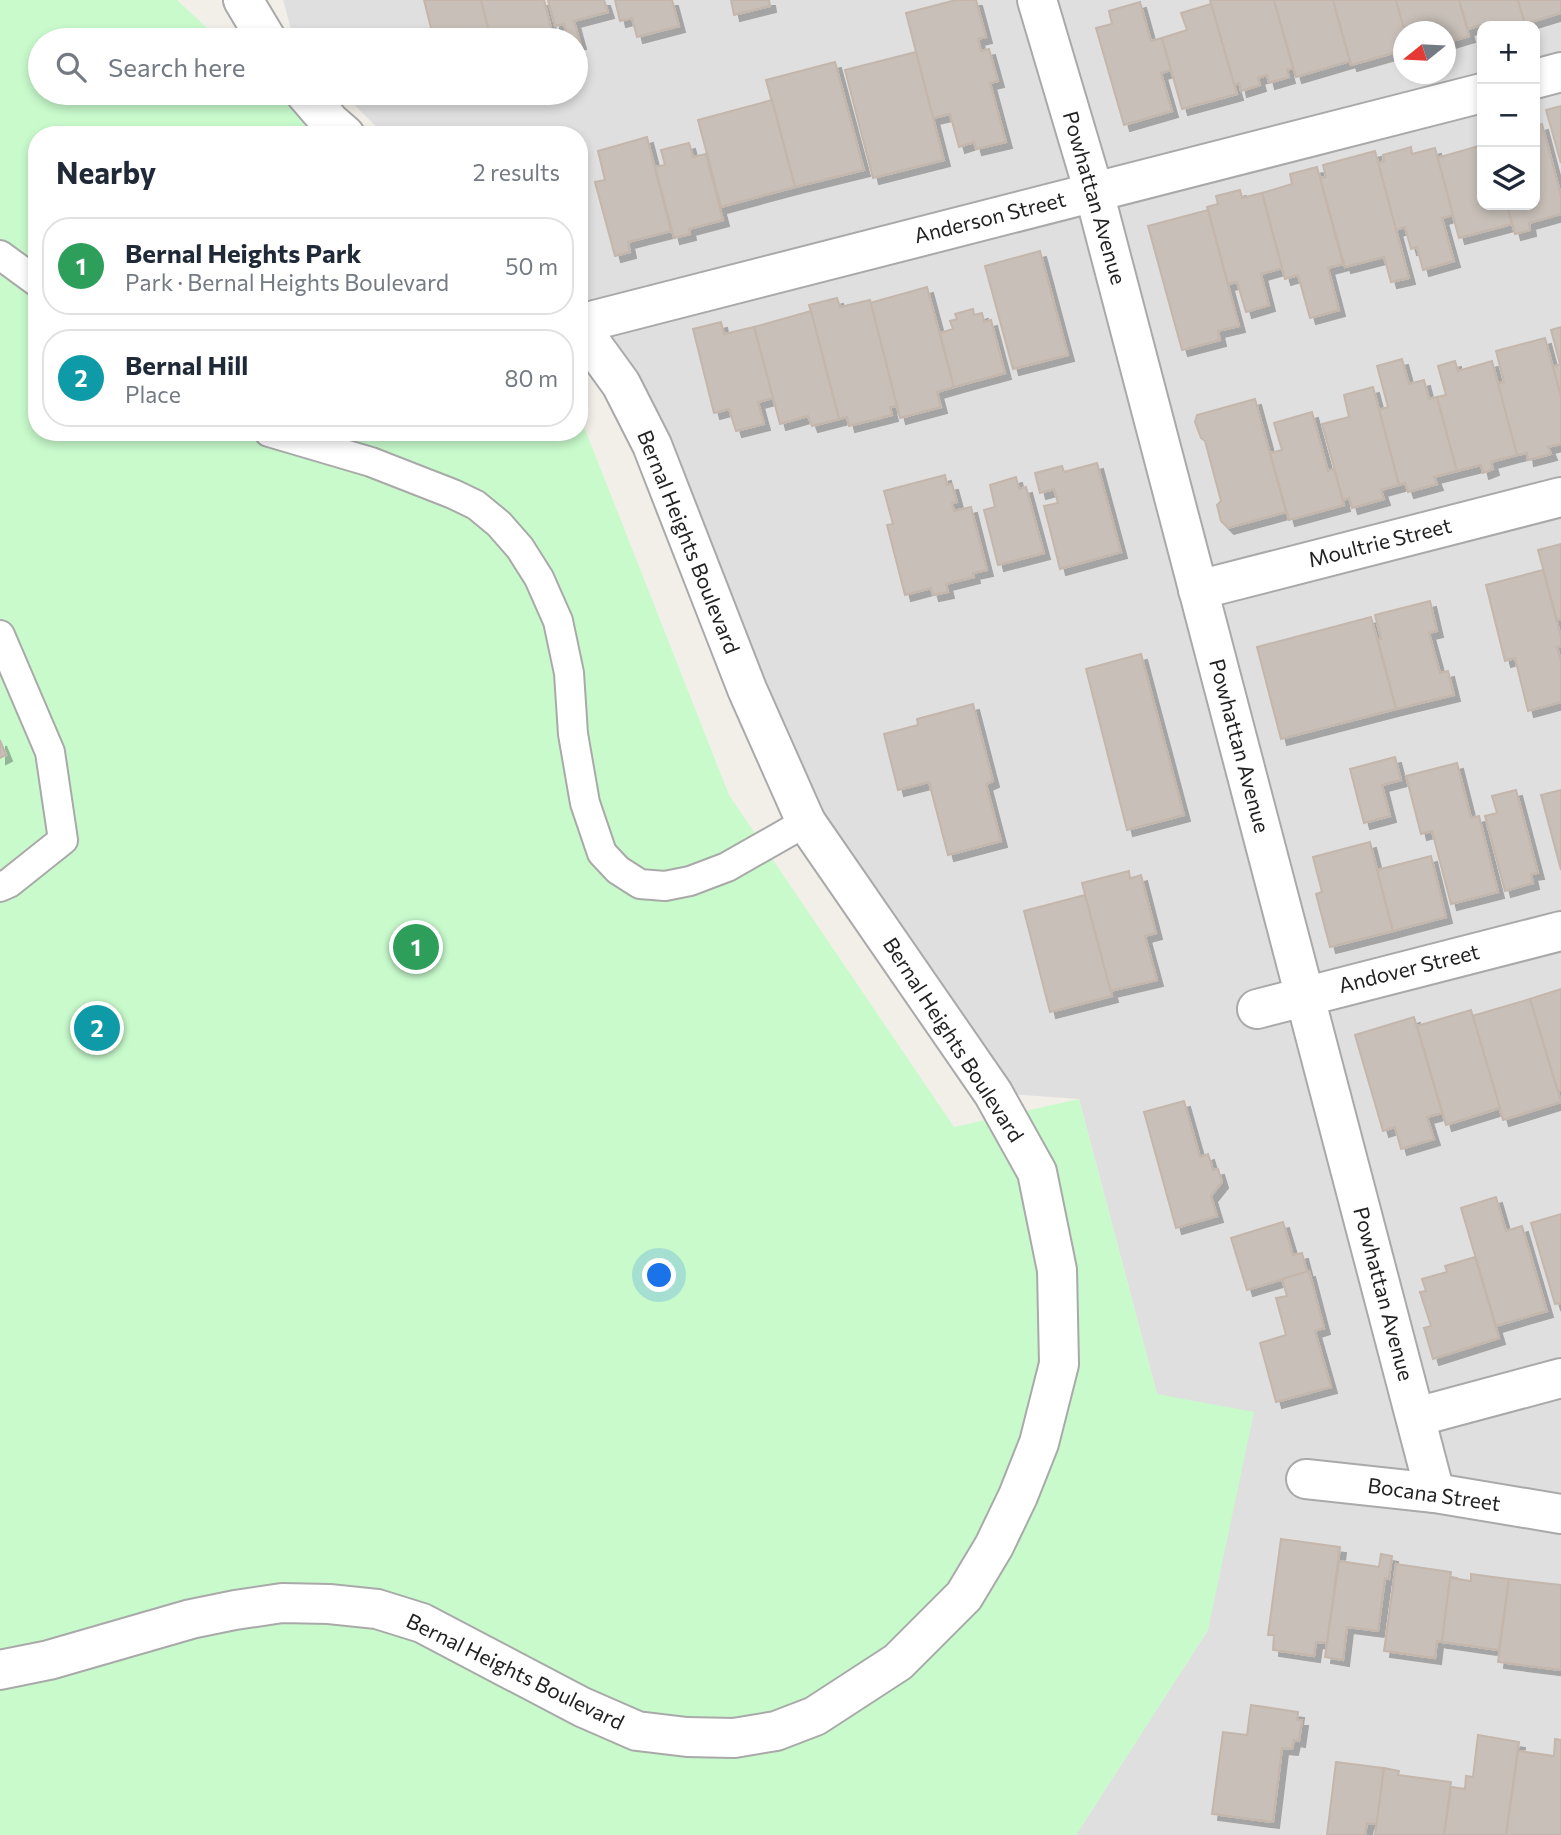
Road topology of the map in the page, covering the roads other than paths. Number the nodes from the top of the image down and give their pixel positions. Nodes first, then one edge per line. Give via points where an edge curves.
1 (243, 0) edge
2 (1037, 0) edge
3 (260, 28) edge
4 (1561, 72) edge
5 (1540, 78) edge
6 (1477, 94) edge
7 (315, 105) edge
8 (335, 126) edge
9 (1094, 192) junction
10 (0, 255) edge
11 (28, 275) edge
12 (588, 323) edge
13 (588, 338) edge
14 (300, 441) edge
15 (1561, 497) edge
16 (1198, 590) junction
17 (0, 635) edge
18 (806, 822) junction
19 (0, 887) edge
20 (1561, 931) edge
21 (1305, 996) junction
22 (1257, 1009) dead end
23 (1561, 1378) edge
24 (1416, 1417) junction
25 (1306, 1479) dead end
26 (1435, 1493) junction
27 (1561, 1514) edge
28 (0, 1671) edge

1 - 3 street
2 - 9 street, Powhattan Avenue
4 - 5 street
6 - 9 street, Anderson Street
7 - 8 street
9 - 12 street, Anderson Street
9 - 16 street, Powhattan Avenue
10 - 11 lane
13 - 18 street, Bernal Heights Boulevard via 621,384 652,445 747,689
14 - 18 lane via 371,462 476,505 520,548 558,621 585,803 602,853 618,870 640,884 690,881 727,867
15 - 16 street, Moultrie Street
16 - 21 street, Powhattan Avenue
17 - 19 lane via 50,752 62,840
18 - 28 street, Bernal Heights Boulevard via 946,1024 1037,1172 1057,1270 1059,1364 1039,1443 1018,1496 964,1596 898,1662 815,1716 776,1731 734,1738 637,1731 422,1623 376,1609 329,1604 235,1610
20 - 21 street, Andover Street
21 - 22 street, Andover Street
21 - 24 street, Powhattan Avenue
23 - 24 street
24 - 26 street, Powhattan Avenue
25 - 26 street, Bocana Street
26 - 27 street, Bocana Street

